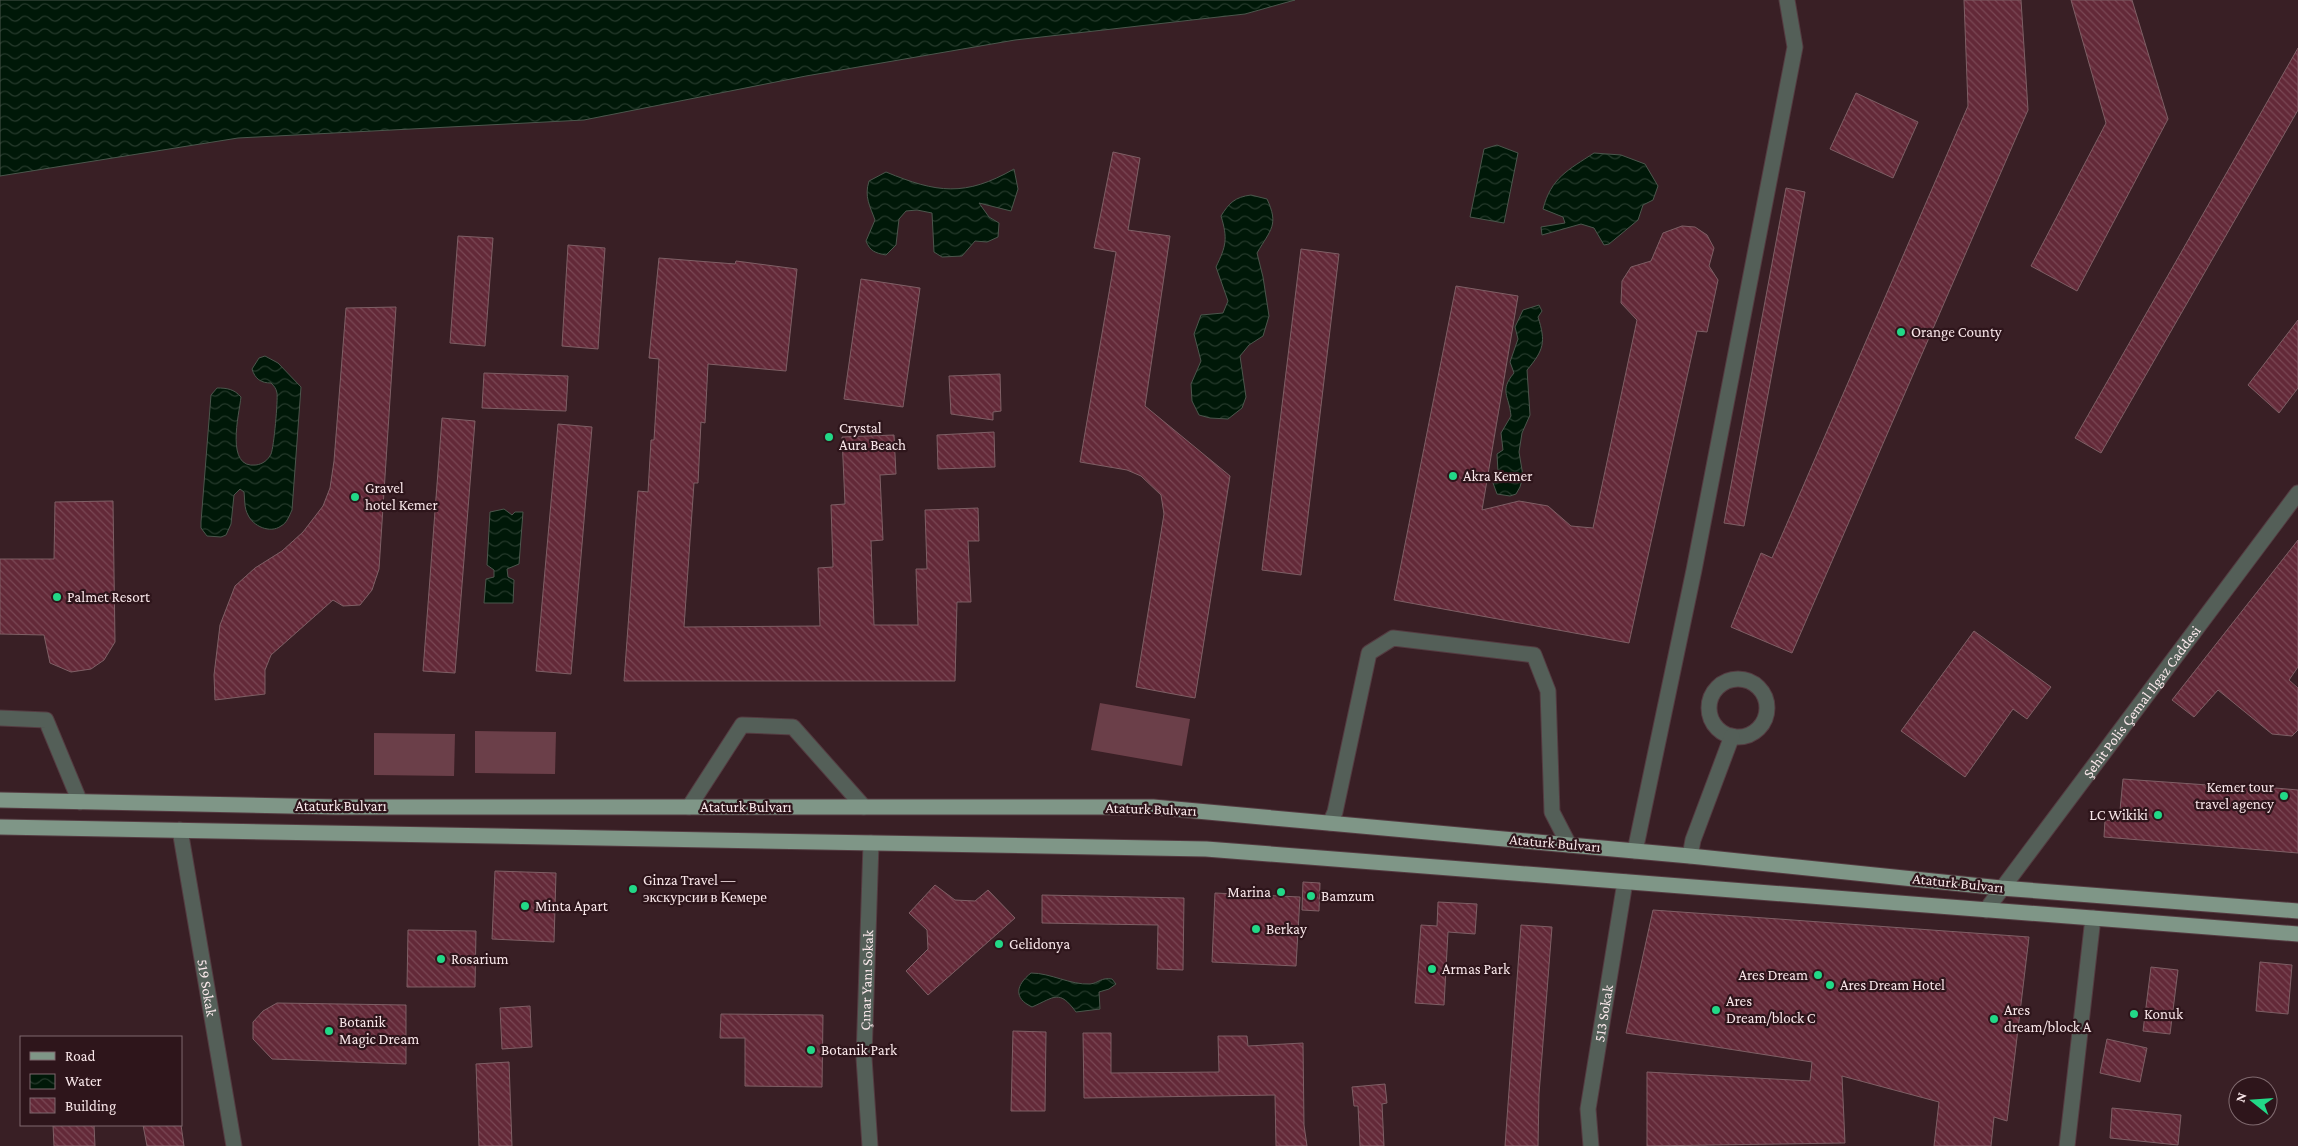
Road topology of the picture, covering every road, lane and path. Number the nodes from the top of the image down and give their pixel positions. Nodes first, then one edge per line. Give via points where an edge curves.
1 (1787, 0) edge
2 (2298, 493) edge
3 (0, 718) edge
4 (1732, 736) dead end
5 (0, 800) edge
6 (80, 802) junction
7 (689, 807) junction
8 (864, 807) junction
9 (1330, 823) junction
10 (0, 827) edge
11 (180, 830) junction
12 (871, 843) junction
13 (1569, 845) junction
14 (1635, 851) junction
15 (1690, 856) junction
16 (1626, 882) junction
17 (2002, 888) junction
18 (1986, 910) junction
19 (2298, 911) edge
20 (2093, 918) junction
21 (2298, 934) edge
22 (234, 1146) edge
23 (870, 1146) edge
24 (1591, 1146) edge
25 (2066, 1146) edge

1 - 14 street via 1794,46 1692,580
2 - 17 street, Şehit Polis Çemal Ilgaz Caddesi
3 - 6 street via 46,720
4 - 15 street
5 - 6 main road, Ataturk Bulvarı
6 - 7 main road, Ataturk Bulvarı via 336,807
7 - 8 main road, Ataturk Bulvarı
7 - 8 street via 742,725 792,727
8 - 9 main road, Ataturk Bulvarı via 1153,807
9 - 13 main road, Ataturk Bulvarı
9 - 13 street via 1336,812 1370,653 1393,638 1534,655 1548,691 1552,812
10 - 11 main road, Ataturk Bulvarı
11 - 12 main road, Ataturk Bulvarı
11 - 22 street, 519 Sokak
12 - 16 main road, Ataturk Bulvarı via 1206,849
12 - 23 street, Çınar Yanı Sokak via 864,1058
13 - 14 main road, Ataturk Bulvarı
14 - 15 main road, Ataturk Bulvarı
15 - 17 main road, Ataturk Bulvarı
16 - 18 main road, Ataturk Bulvarı
16 - 24 street, 513 Sokak via 1588,1109
17 - 18 street, Şehit Polis Çemal Ilgaz Caddesi
17 - 19 main road, Ataturk Bulvarı
18 - 20 main road, Ataturk Bulvarı
20 - 21 main road, Ataturk Bulvarı
20 - 25 street

